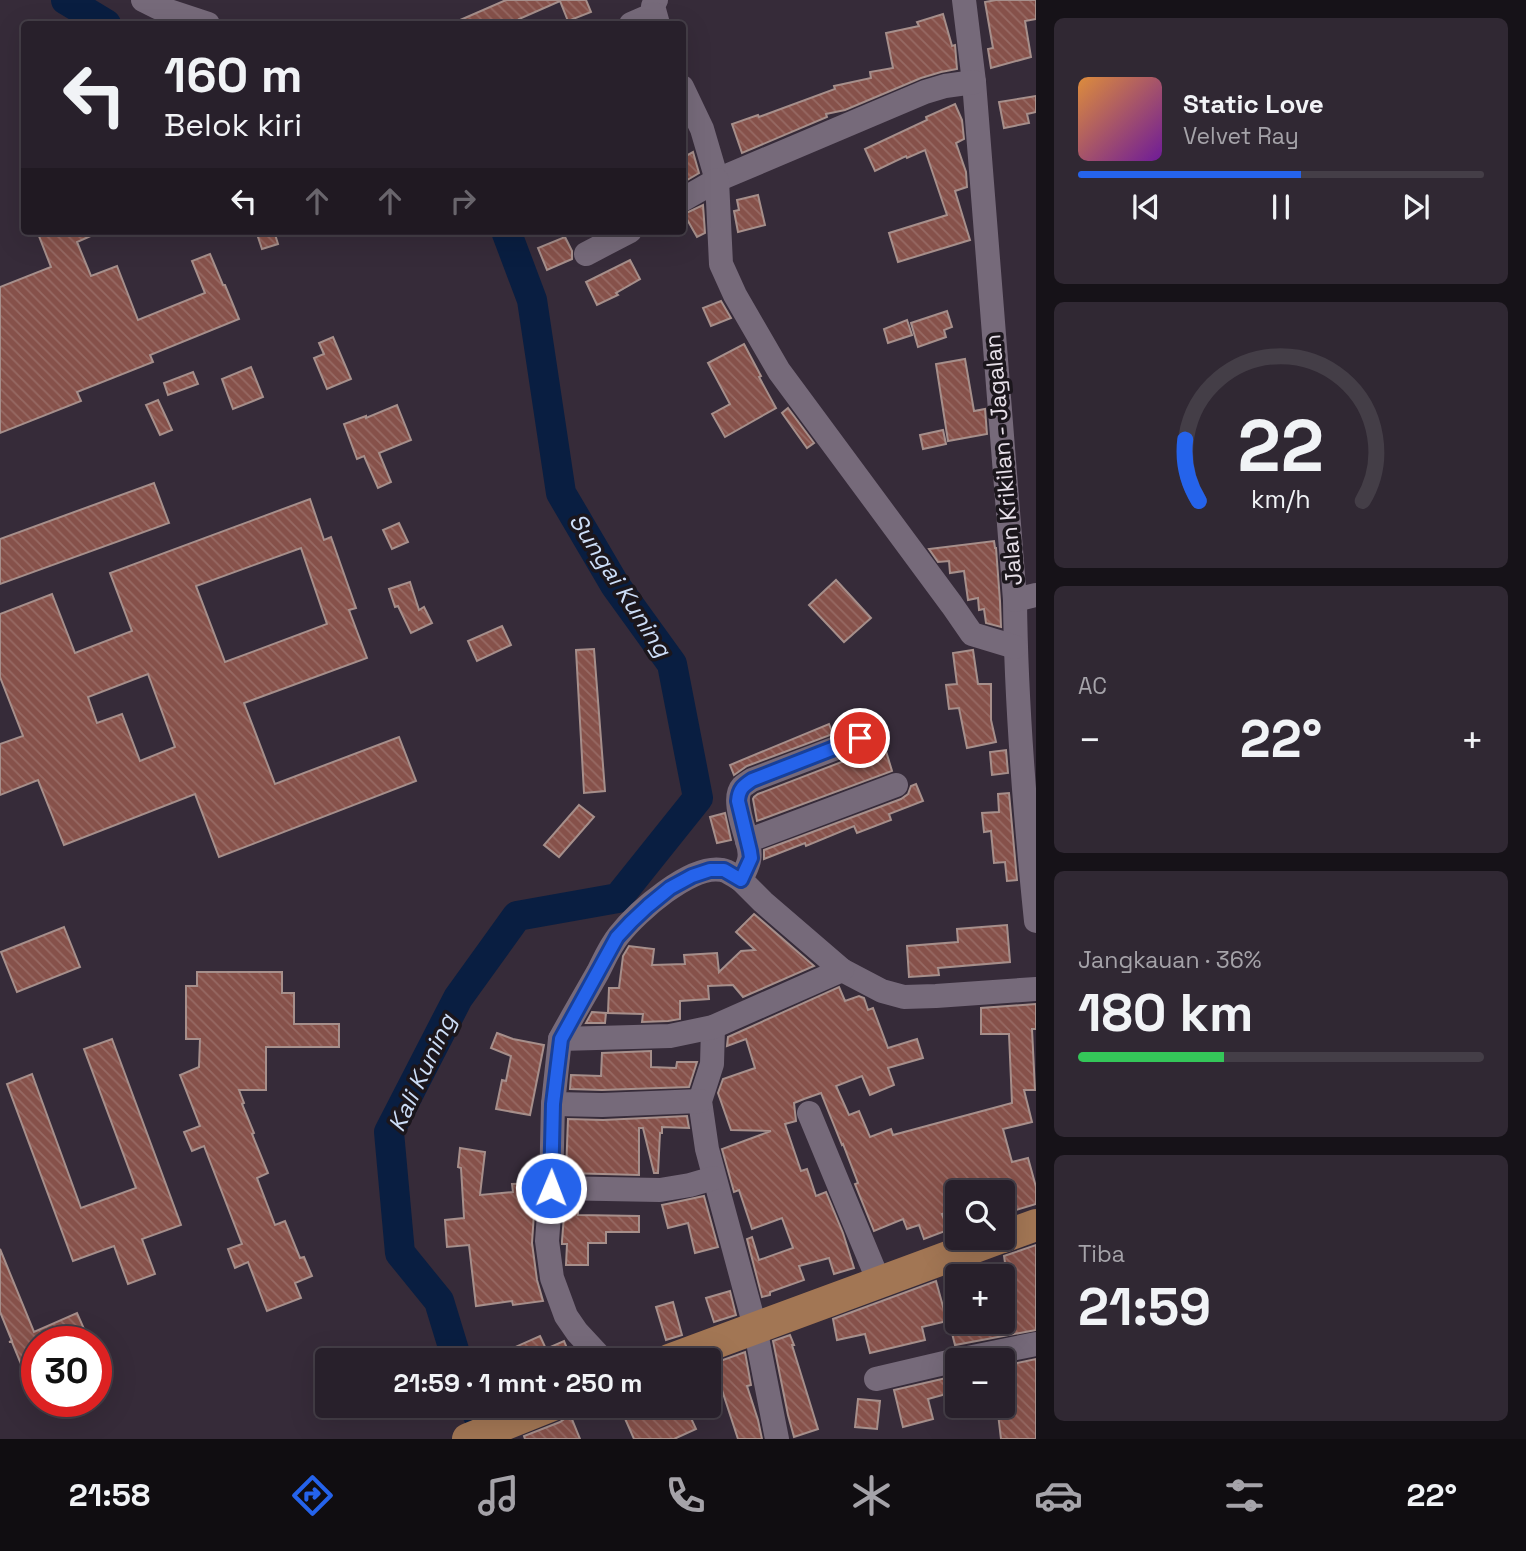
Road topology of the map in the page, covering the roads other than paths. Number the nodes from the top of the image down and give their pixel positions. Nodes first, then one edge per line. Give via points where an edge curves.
1 (143, 0) edge
2 (964, 0) edge
3 (654, 9) edge
4 (199, 21) edge
5 (636, 21) edge
6 (974, 82) junction
7 (686, 95) edge
8 (717, 180) junction
9 (686, 198) edge
10 (622, 235) edge
11 (586, 254) dead end
12 (1025, 598) edge
13 (1015, 647) junction
14 (860, 738) dead end
15 (896, 785) dead end
16 (747, 841) junction
17 (741, 880) junction
18 (1036, 921) edge
19 (842, 970) junction
20 (1036, 989) edge
21 (713, 1027) junction
22 (561, 1039) junction
23 (700, 1101) junction
24 (553, 1104) junction
25 (809, 1112) dead end
26 (714, 1178) junction
27 (551, 1188) junction
28 (1036, 1225) edge
29 (1015, 1232) edge
30 (966, 1250) edge
31 (879, 1282) junction
32 (755, 1327) junction
33 (1036, 1344) edge
34 (592, 1348) edge
35 (700, 1348) edge
36 (1015, 1348) edge
37 (945, 1363) edge
38 (876, 1379) dead end
39 (521, 1418) edge
40 (473, 1437) edge
41 (776, 1439) edge

1 - 4 street
2 - 6 street, Jalan Krikilan - Jagalan
3 - 5 street
6 - 8 street via 925,92
6 - 12 street, Jalan Krikilan - Jagalan
7 - 8 street
8 - 9 street
8 - 13 street via 721,264 779,371 965,627 972,634
10 - 11 street
12 - 13 street, Jalan Krikilan - Jagalan
13 - 18 street, Jalan Krikilan - Jagalan
14 - 16 street via 742,786 738,801
15 - 16 street
16 - 17 street via 751,858
17 - 19 street
17 - 22 street via 724,870 710,870 670,888 648,906 617,937
19 - 20 street via 904,997
19 - 21 street
21 - 22 street via 670,1035
21 - 23 street via 712,1065
22 - 24 street
23 - 24 street
23 - 26 street
24 - 27 street
25 - 31 street
26 - 27 street via 660,1190
26 - 32 street
27 - 34 street via 547,1241 552,1278 566,1316
28 - 29 main road
30 - 31 main road
31 - 32 main road
32 - 35 main road
32 - 41 street
33 - 36 street
37 - 38 street
39 - 40 main road

